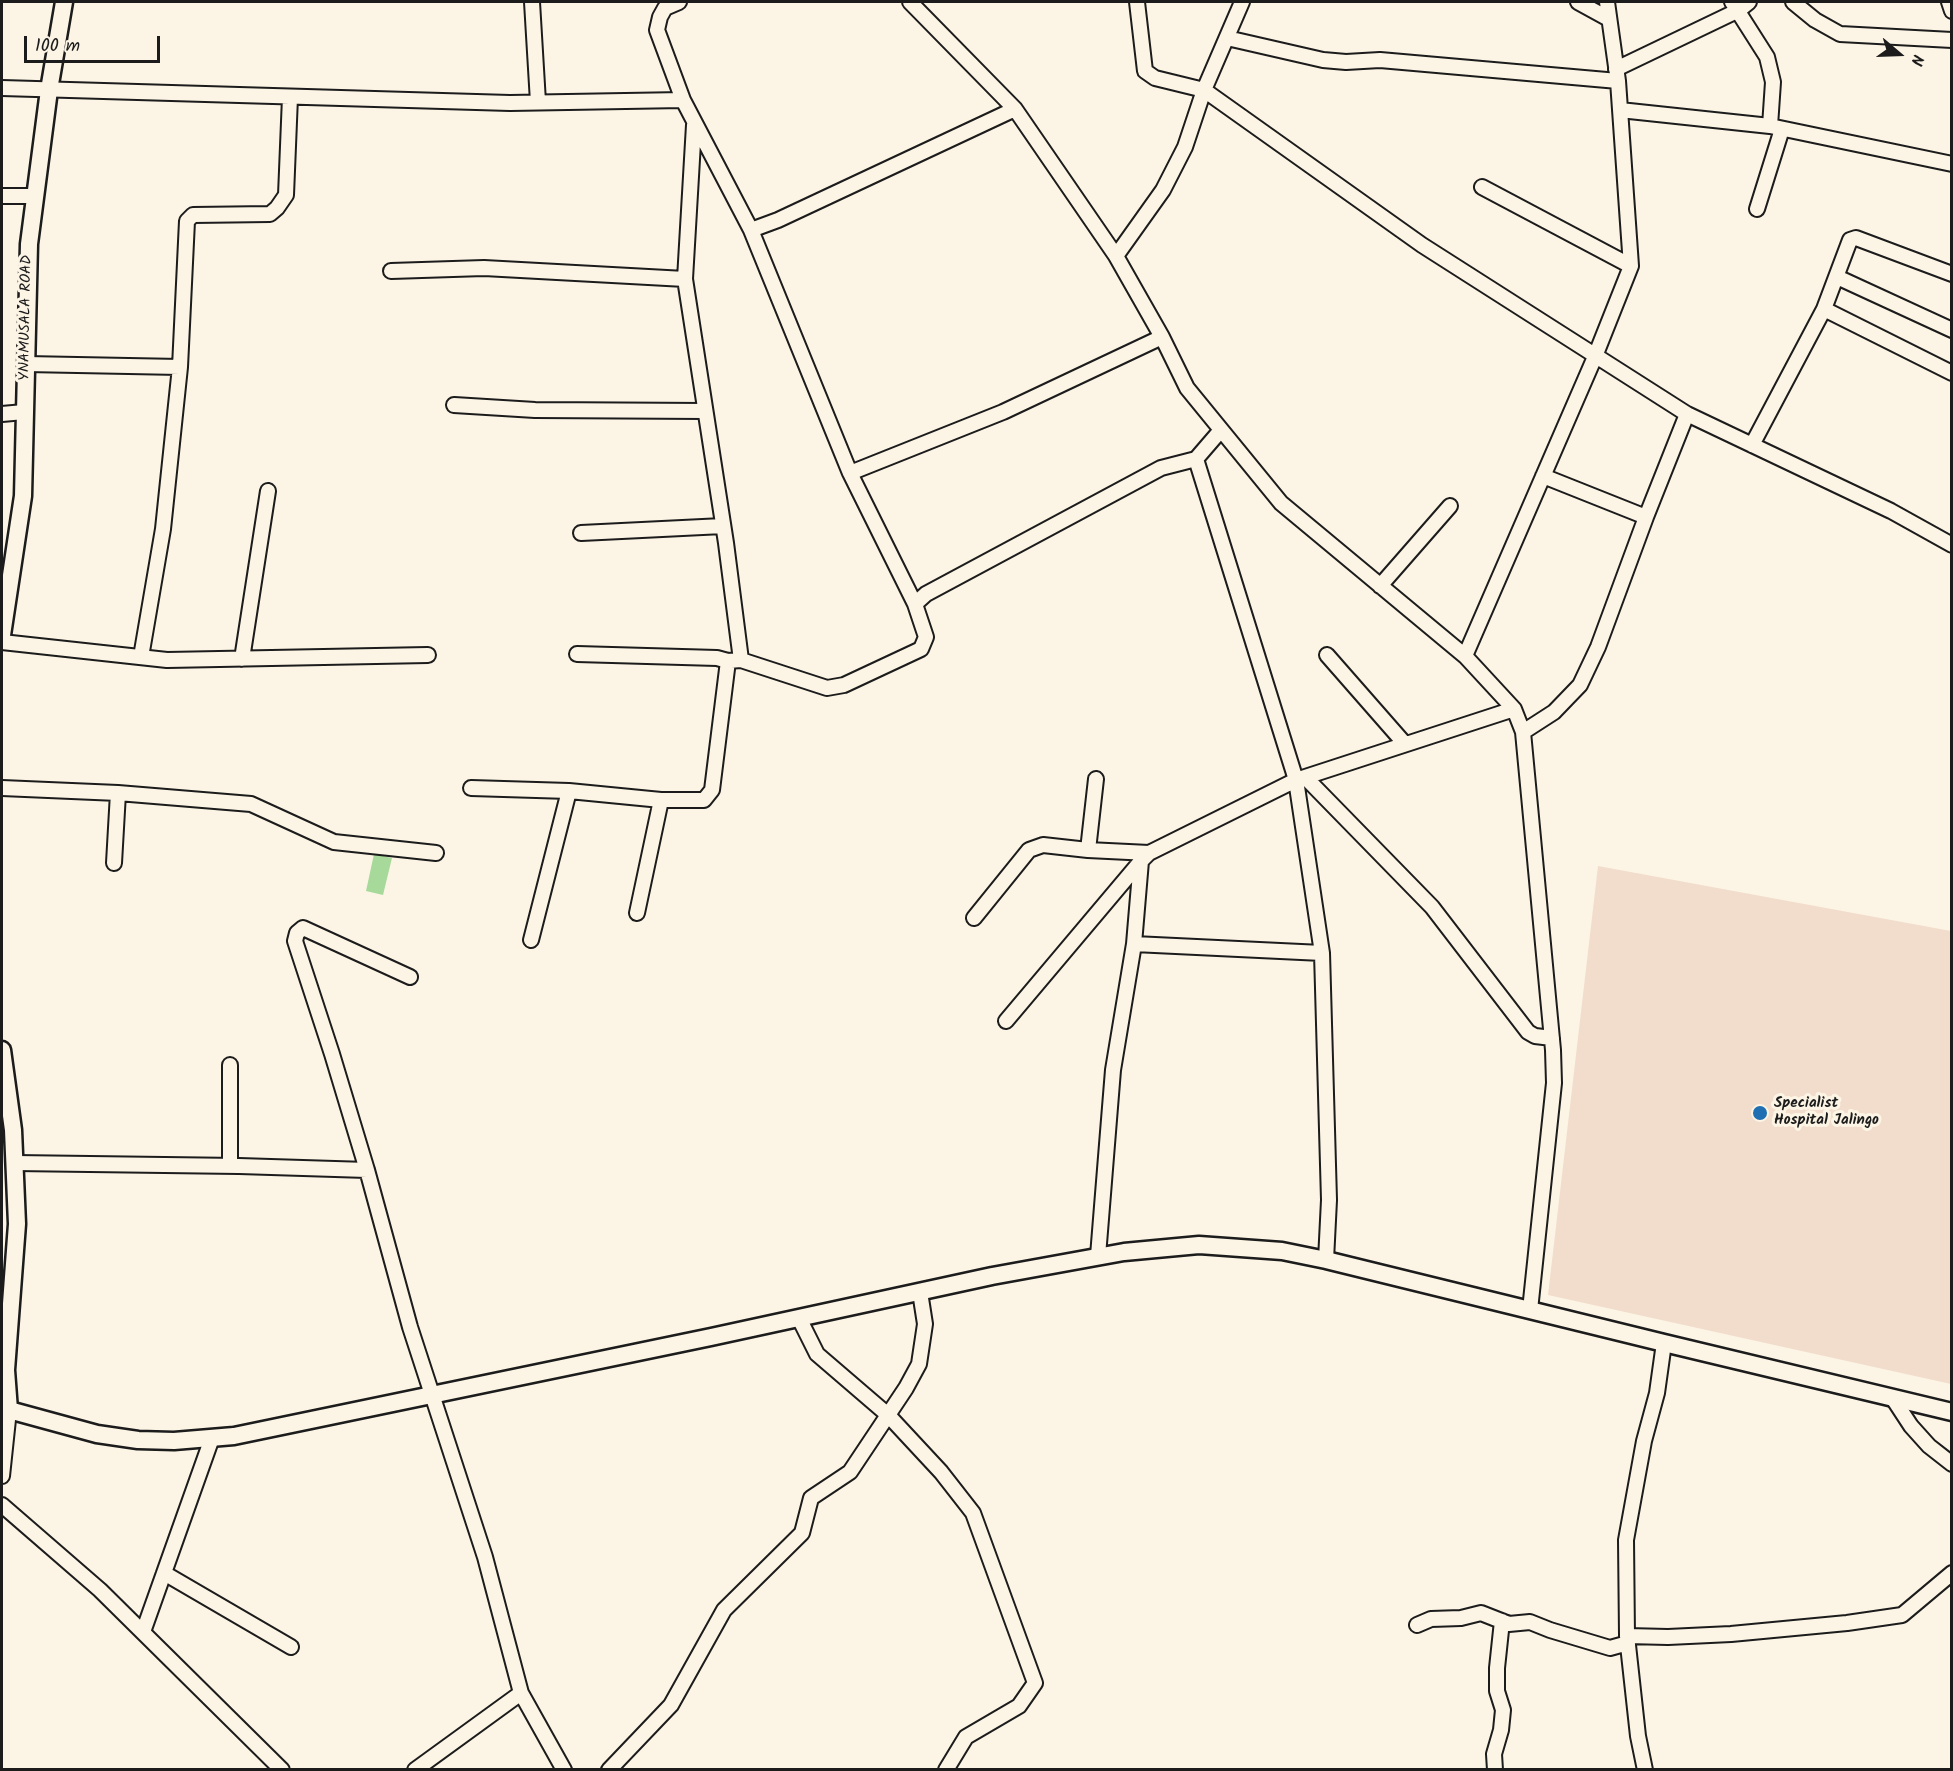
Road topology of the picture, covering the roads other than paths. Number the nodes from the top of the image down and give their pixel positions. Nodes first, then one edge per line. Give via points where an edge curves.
1 (64, 2) edge
2 (532, 2) edge
3 (678, 2) edge
4 (910, 2) edge
5 (1137, 2) edge
6 (1242, 2) edge
7 (1578, 2) edge
8 (1607, 2) edge
9 (1793, 2) edge
10 (1949, 2) edge
11 (1740, 4) edge
12 (1952, 11) edge
13 (1609, 19) junction
14 (1227, 38) junction
15 (1952, 40) edge
16 (1617, 75) junction
17 (2, 88) edge
18 (49, 90) junction
19 (1204, 90) junction
20 (290, 97) junction
21 (683, 100) junction
22 (538, 102) junction
23 (1015, 109) junction
24 (1620, 110) junction
25 (694, 123) junction
26 (1776, 127) junction
27 (1952, 164) edge
28 (1482, 187) dead end
29 (2, 196) edge
30 (35, 196) junction
31 (1757, 209) dead end
32 (752, 230) junction
33 (1116, 256) junction
34 (1631, 267) junction
35 (391, 271) dead end
36 (1952, 274) edge
37 (1837, 277) junction
38 (685, 279) junction
39 (1824, 309) junction
40 (1952, 330) edge
41 (1162, 337) junction
42 (1595, 356) junction
43 (26, 364) junction
44 (180, 367) junction
45 (1952, 373) edge
46 (454, 405) dead end
47 (705, 411) junction
48 (24, 412) junction
49 (2, 414) edge
50 (1687, 414) junction
51 (1221, 430) junction
52 (1752, 445) junction
53 (1197, 459) junction
54 (850, 473) junction
55 (1543, 476) junction
56 (268, 491) dead end
57 (1449, 506) dead end
58 (1646, 517) junction
59 (723, 526) junction
60 (581, 533) dead end
61 (1952, 545) edge
62 (1380, 586) junction
63 (915, 604) junction
64 (2, 635) edge
65 (2, 642) edge
66 (577, 654) dead end
67 (1327, 655) dead end
68 (428, 656) dead end
69 (1465, 656) junction
70 (141, 657) junction
71 (242, 659) junction
72 (735, 661) junction
73 (1514, 709) junction
74 (1523, 732) junction
75 (1406, 744) junction
76 (1300, 778) junction
77 (1096, 779) dead end
78 (2, 788) edge
79 (471, 788) dead end
80 (568, 791) junction
81 (118, 793) junction
82 (661, 800) junction
83 (1088, 850) junction
84 (436, 853) dead end
85 (1145, 857) junction
86 (114, 863) dead end
87 (637, 913) dead end
88 (974, 918) dead end
89 (531, 940) dead end
90 (1134, 944) junction
91 (1322, 953) junction
92 (410, 977) dead end
93 (1006, 1021) dead end
94 (1552, 1038) junction
95 (2, 1050) edge
96 (230, 1065) dead end
97 (15, 1163) junction
98 (230, 1166) junction
99 (367, 1170) junction
100 (1098, 1257) junction
101 (1326, 1260) junction
102 (921, 1292) junction
103 (1530, 1310) junction
104 (799, 1318) junction
105 (1664, 1343) junction
106 (432, 1395) junction
107 (1892, 1397) junction
108 (5, 1409) edge
109 (1952, 1412) edge
110 (888, 1415) junction
111 (212, 1438) junction
112 (1952, 1464) edge
113 (2, 1476) edge
114 (2, 1505) edge
115 (164, 1573) junction
116 (1952, 1573) edge
117 (1502, 1621) junction
118 (1417, 1625) dead end
119 (143, 1632) junction
120 (1627, 1640) junction
121 (291, 1647) dead end
122 (521, 1693) junction
123 (282, 1770) edge
124 (415, 1770) edge
125 (564, 1770) edge
126 (609, 1770) edge
127 (946, 1770) edge
128 (1495, 1770) edge
129 (1645, 1770) edge

1 - 18 main road, YNAMUSALA ROAD
2 - 22 street
3 - 21 street via 665,8 657,30
4 - 23 street
5 - 19 street via 1145,70 1155,78
6 - 14 street
7 - 13 street
8 - 13 street
9 - 15 street via 1840,34
10 - 12 street
11 - 16 street
11 - 26 street via 1767,57
13 - 16 street
14 - 16 street via 1323,60
14 - 19 street
16 - 24 street
17 - 18 street
18 - 20 street
18 - 30 main road, YNAMUSALA ROAD
19 - 33 street via 1185,147 1163,190
19 - 42 street via 1422,245
20 - 22 street
20 - 44 street via 286,195 277,208 270,214 193,215 187,221
21 - 22 street
21 - 25 street
23 - 32 street
23 - 33 street
24 - 26 street
24 - 34 street
25 - 32 street
25 - 38 street
26 - 27 street
26 - 31 street
28 - 34 street
29 - 30 street
30 - 43 main road, YNAMUSALA ROAD via 29,244
32 - 54 street
33 - 41 street
34 - 42 street
35 - 38 street via 484,268
36 - 37 street via 1856,238 1851,240
37 - 39 street
37 - 40 street
38 - 47 street
39 - 45 street
39 - 52 street
41 - 51 street via 1187,388
41 - 54 street via 1003,412
42 - 50 street
42 - 55 street
43 - 44 street
43 - 48 main road, YNAMUSALA ROAD
44 - 70 street via 163,529
46 - 47 street via 535,410
47 - 59 street
48 - 49 street
48 - 64 main road, YNAMUSALA ROAD via 22,496
50 - 52 street
50 - 58 street
51 - 53 street
51 - 62 street via 1281,503
52 - 61 street via 1891,511
53 - 63 street via 1161,468 926,594
53 - 76 street
54 - 63 street
55 - 58 street
55 - 69 street
56 - 71 street
57 - 62 street
58 - 74 street via 1580,685 1554,712
59 - 60 street
59 - 72 street
62 - 69 street
63 - 72 street via 926,637 921,649 844,685 827,688
65 - 70 street
66 - 72 street
67 - 75 street
68 - 71 street
69 - 73 street
70 - 71 street
72 - 82 street via 712,790 704,800
73 - 74 street
73 - 75 street
74 - 94 street
75 - 76 street
76 - 85 street
76 - 91 street
76 - 94 street via 1432,907 1528,1032
77 - 83 street
78 - 81 street
79 - 80 street
80 - 82 street
80 - 89 street
81 - 84 street via 251,804 334,842
81 - 86 street
82 - 87 street
83 - 85 street
83 - 88 street via 1043,845 1029,850
85 - 90 street
85 - 93 street
90 - 91 street
90 - 100 street via 1113,1070
91 - 101 street via 1329,1200
92 - 99 street via 303,928 297,933 295,941
94 - 103 street via 1554,1083
95 - 97 main road
96 - 98 street
97 - 98 street
97 - 108 main road via 17,1224
98 - 99 street
99 - 106 street
100 - 101 main road via 1200,1245 1282,1251
100 - 102 main road
101 - 103 main road
102 - 104 main road
102 - 110 street via 925,1324 919,1364
103 - 105 main road
104 - 106 main road
104 - 110 street via 818,1354
105 - 107 main road
105 - 120 street via 1626,1540
106 - 111 main road
106 - 122 street via 485,1557
107 - 109 main road
107 - 112 street via 1911,1426
108 - 111 main road via 97,1434 138,1440
108 - 113 street
110 - 126 street via 850,1472 811,1498 802,1533 724,1610 670,1705
110 - 127 street via 973,1513 1035,1683 1019,1706 966,1737
111 - 115 street
114 - 119 street
115 - 119 street
115 - 121 street
116 - 120 street via 1902,1615 1731,1634
117 - 118 street via 1481,1613 1431,1618
117 - 120 street via 1530,1622 1610,1648
117 - 128 street via 1497,1691 1503,1710 1494,1754
119 - 123 street
120 - 129 street
122 - 124 street
122 - 125 street

